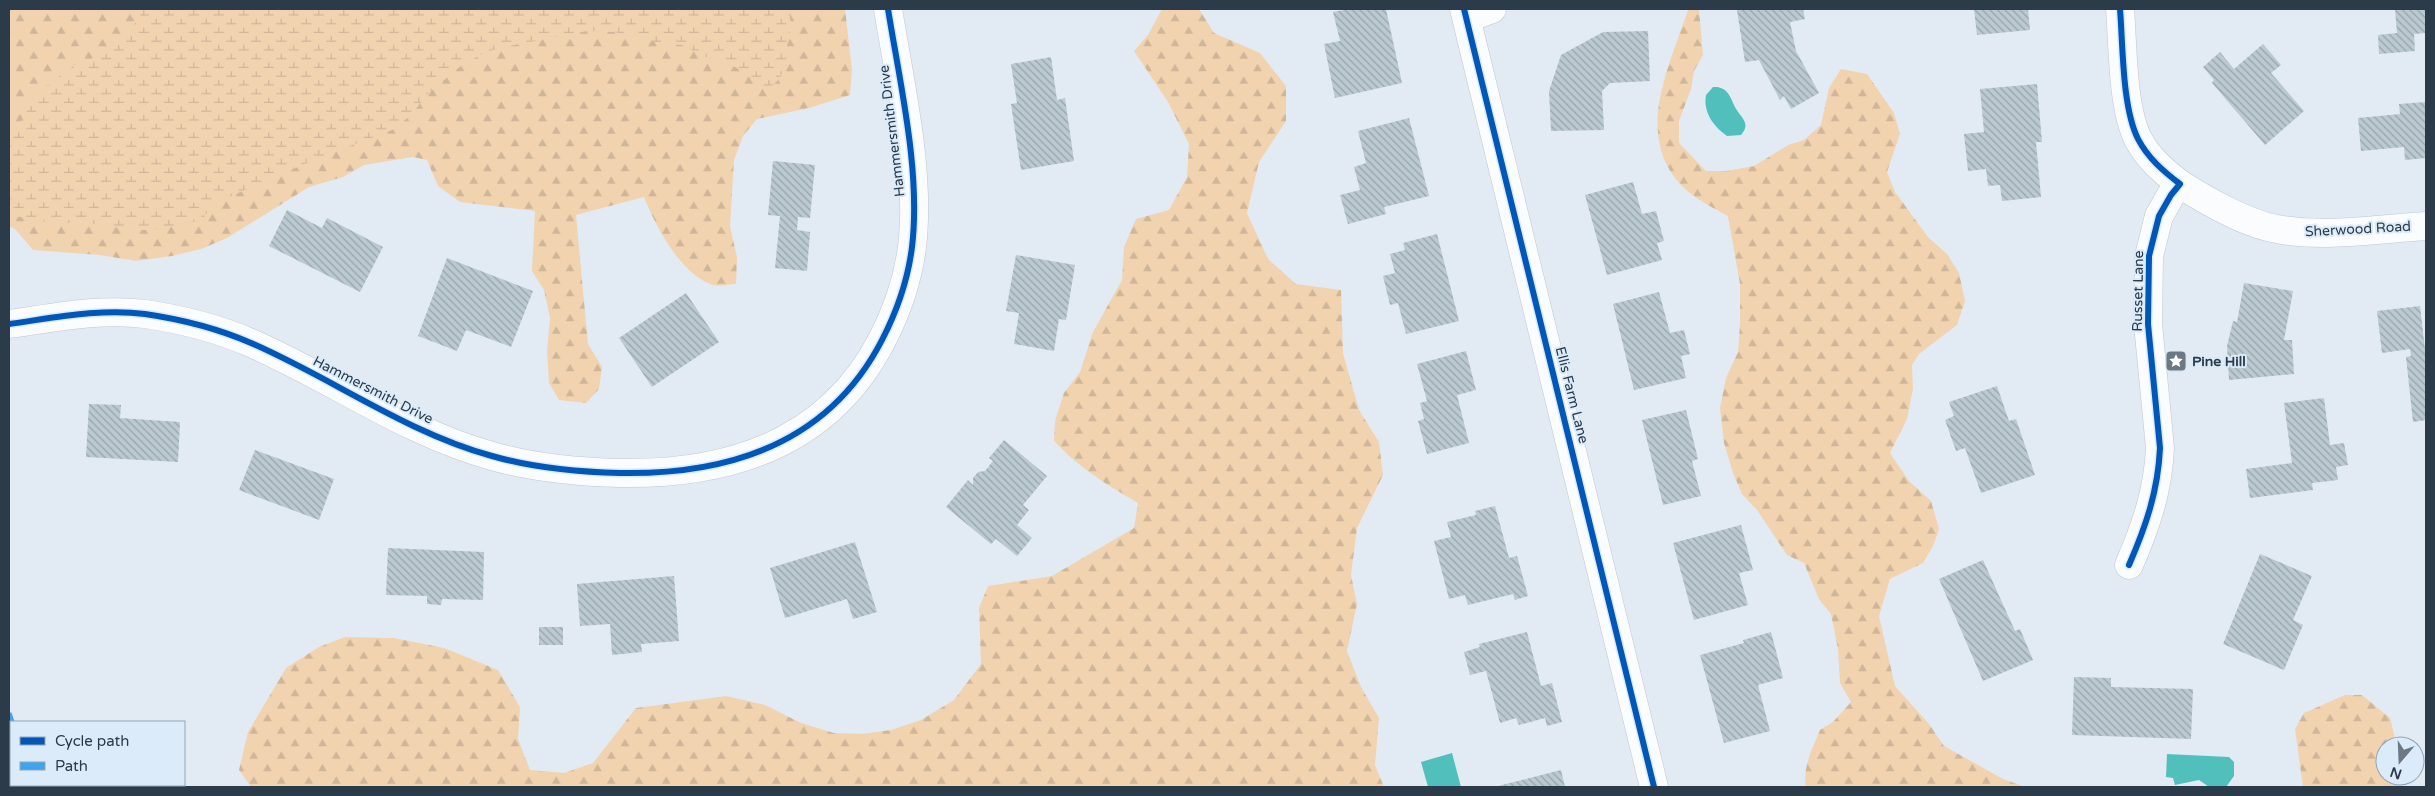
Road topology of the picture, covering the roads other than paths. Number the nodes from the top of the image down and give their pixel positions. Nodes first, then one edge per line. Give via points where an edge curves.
1 (888, 9) edge
2 (1492, 9) edge
3 (2120, 9) edge
4 (1465, 13) edge
5 (2180, 184) junction
6 (2426, 226) edge
7 (9, 324) edge
8 (2129, 565) dead end
9 (1654, 787) edge

1 - 7 street, Hammersmith Drive via 913,174 912,247 904,285 872,359 835,403 802,430 744,458 704,468 639,474 534,466 490,456 402,422 249,341 179,321 117,313
2 - 4 street
3 - 5 street via 2133,125 2153,160
4 - 9 street, Ellis Farm Lane
5 - 6 street, Sherwood Road via 2227,210 2276,229 2312,233
5 - 8 street, Russet Lane via 2159,216 2149,256 2148,324 2159,467 2150,515

